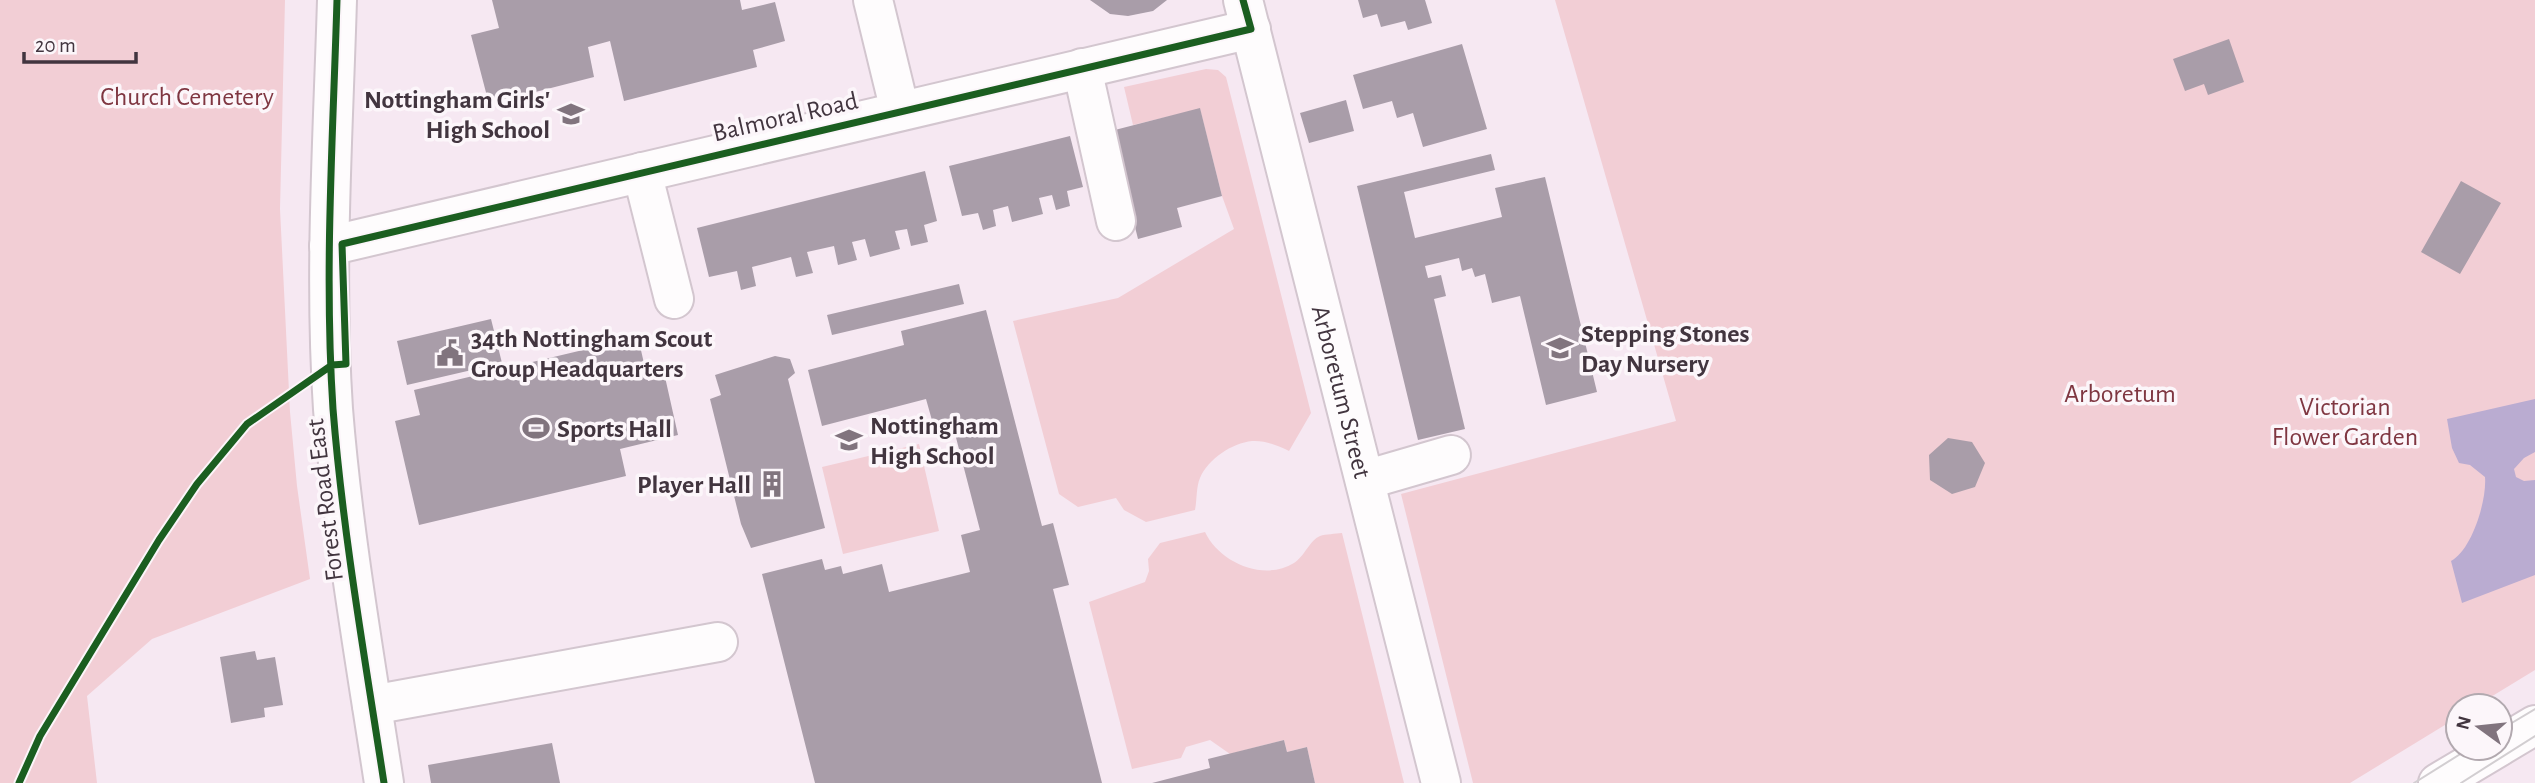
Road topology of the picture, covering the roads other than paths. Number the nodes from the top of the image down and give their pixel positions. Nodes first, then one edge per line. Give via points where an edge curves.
1 (337, 0) edge
2 (873, 0) edge
3 (1247, 14) edge
4 (1082, 68) junction
5 (900, 111) junction
6 (642, 172) junction
7 (1116, 221) dead end
8 (329, 246) junction
9 (674, 299) dead end
10 (1451, 455) dead end
11 (1365, 480) junction
12 (718, 642) dead end
13 (372, 705) junction
14 (2535, 725) edge
15 (2514, 737) edge
16 (2476, 762) edge
17 (2448, 781) edge
18 (384, 783) edge
19 (1441, 783) edge

1 - 8 street, Forest Road East
2 - 5 street
3 - 4 street, Balmoral Road
3 - 11 street, Arboretum Street
4 - 5 street, Balmoral Road
4 - 7 street
5 - 6 street, Balmoral Road
6 - 8 street, Balmoral Road
6 - 9 street
8 - 13 street, Forest Road East via 338,466
10 - 11 street
11 - 19 street, Arboretum Street
12 - 13 street
13 - 18 street, Forest Road East
14 - 15 street
16 - 17 street

